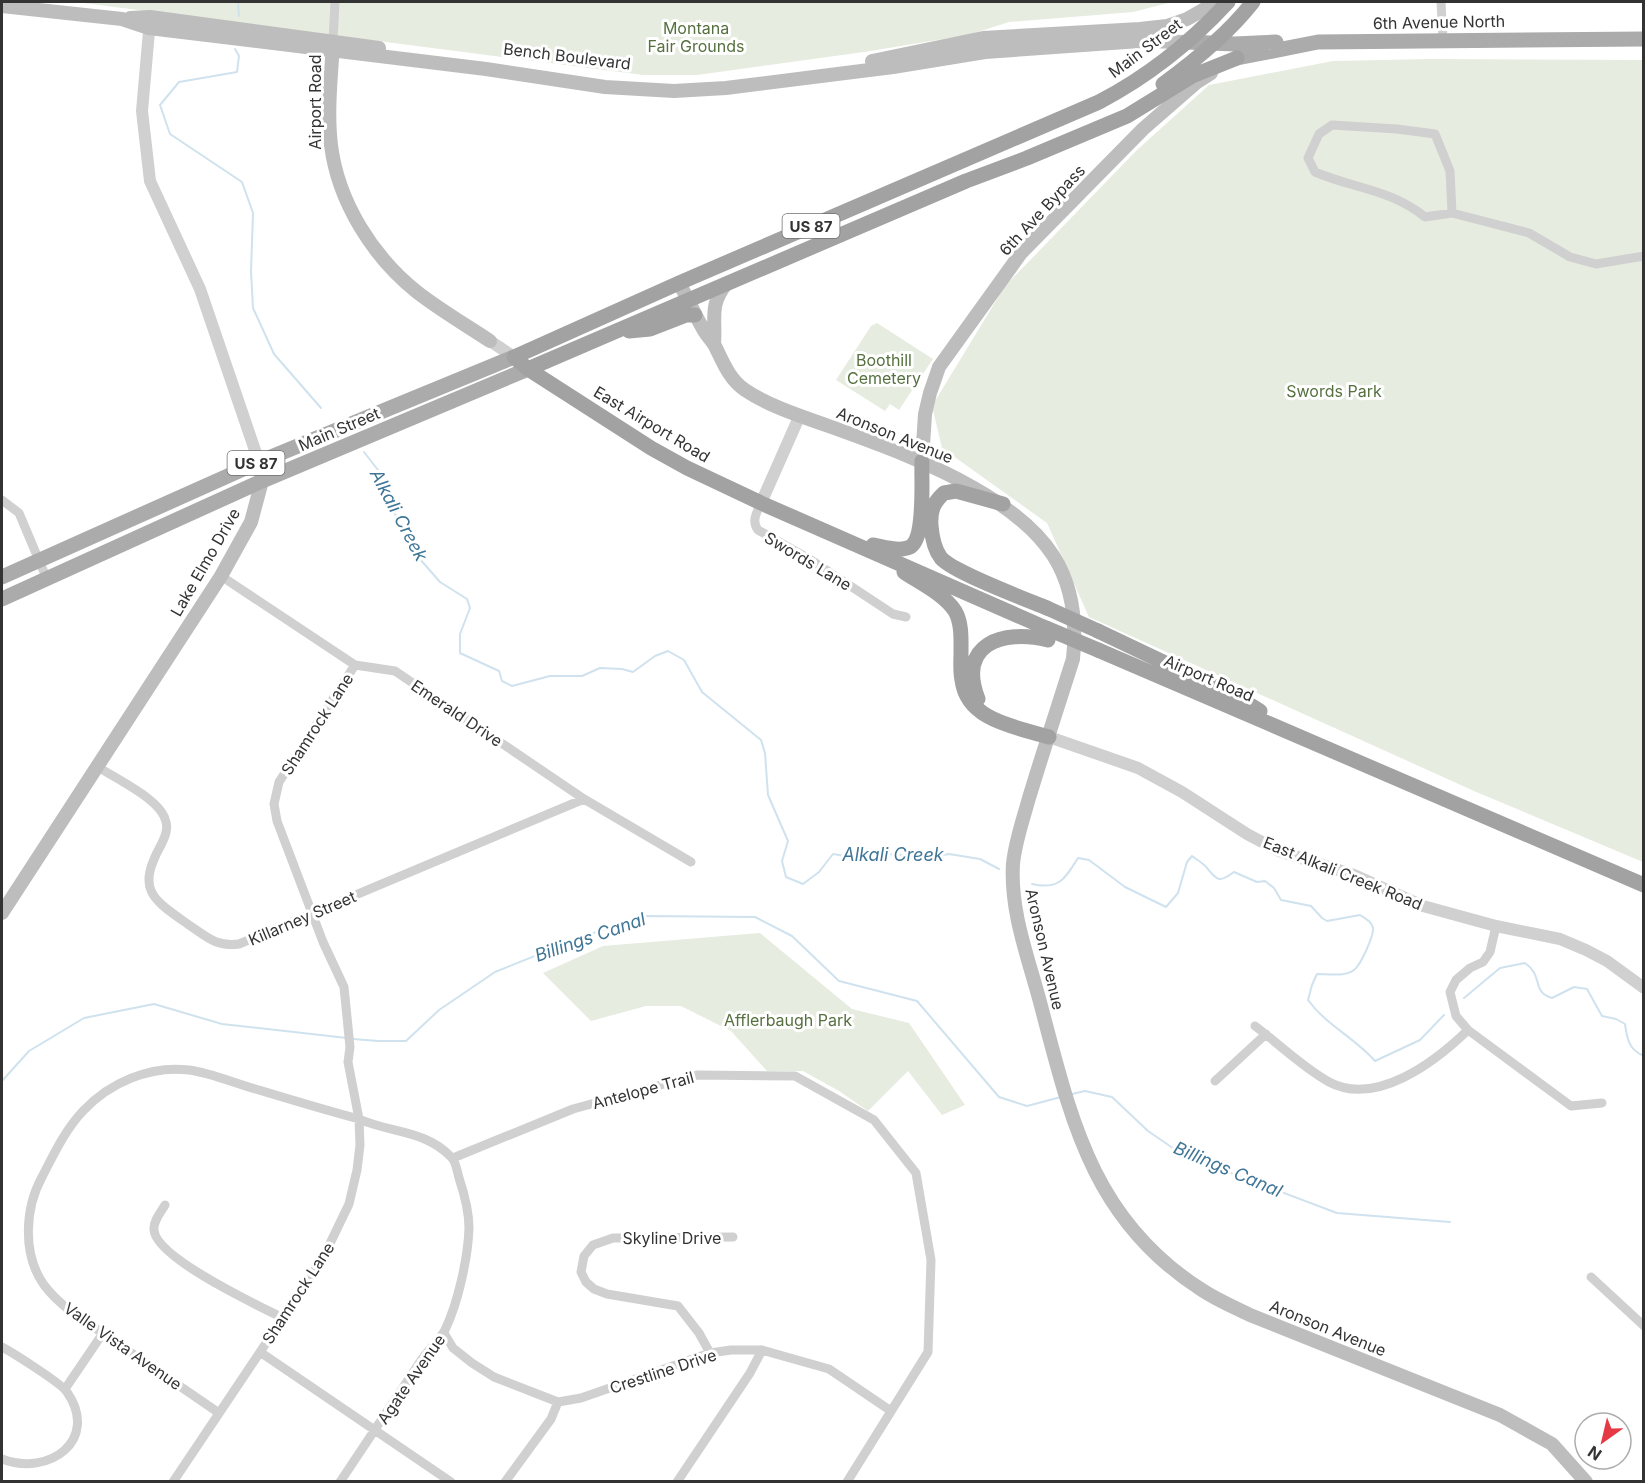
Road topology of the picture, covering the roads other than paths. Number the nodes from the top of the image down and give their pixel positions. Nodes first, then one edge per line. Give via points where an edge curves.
1 (335, 2) edge
2 (1217, 2) edge
3 (1228, 2) edge
4 (1253, 2) edge
5 (1441, 2) edge
6 (2, 6) edge
7 (150, 22) junction
8 (1644, 39) edge
9 (1443, 40) junction
10 (1186, 42) junction
11 (1318, 42) junction
12 (1214, 44) junction
13 (333, 46) junction
14 (1237, 58) junction
15 (1107, 124) junction
16 (1452, 213) junction
17 (1644, 256) edge
18 (679, 283) junction
19 (726, 284) junction
20 (688, 300) junction
21 (695, 315) junction
22 (617, 331) junction
23 (490, 341) joint
24 (714, 344) junction
25 (514, 357) junction
26 (528, 369) junction
27 (801, 415) junction
28 (924, 439) junction
29 (922, 461) junction
30 (259, 462) junction
31 (262, 482) junction
32 (2, 500) edge
33 (761, 503) junction
34 (1003, 504) junction
35 (844, 539) junction
36 (876, 552) junction
37 (39, 559) junction
38 (221, 576) junction
39 (2, 577) edge
40 (46, 577) junction
41 (2, 599) edge
42 (906, 617) dead end
43 (1047, 634) junction
44 (355, 665) junction
45 (993, 718) junction
46 (1049, 737) junction
47 (1306, 739) junction
48 (96, 766) junction
49 (584, 799) junction
50 (691, 862) dead end
51 (1644, 885) edge
52 (2, 913) edge
53 (314, 913) junction
54 (1496, 926) junction
55 (1644, 988) edge
56 (1255, 1026) dead end
57 (1468, 1030) junction
58 (1266, 1034) junction
59 (1215, 1081) dead end
60 (1602, 1103) dead end
61 (359, 1119) junction
62 (453, 1158) junction
63 (165, 1205) dead end
64 (733, 1237) dead end
65 (1591, 1277) dead end
66 (283, 1318) junction
67 (1644, 1326) edge
68 (103, 1333) junction
69 (444, 1333) junction
70 (2, 1347) edge
71 (762, 1350) junction
72 (260, 1352) junction
73 (710, 1353) junction
74 (65, 1389) junction
75 (558, 1402) junction
76 (891, 1411) junction
77 (219, 1413) junction
78 (375, 1431) junction
79 (2, 1460) edge
80 (173, 1482) edge
81 (340, 1482) edge
82 (451, 1482) edge
83 (506, 1482) edge
84 (676, 1482) edge
85 (847, 1482) edge
86 (1586, 1482) edge

1 - 13 street, Airport Road
2 - 13 main road, Bench Boulevard via 1167,26 983,38 885,59 705,81 612,80
3 - 10 highway, Main Street / US 87
4 - 12 highway, US 87
5 - 9 street
6 - 7 main road
7 - 13 main road
7 - 30 street, Lake Elmo Drive via 142,111 150,181 200,289
8 - 9 main road, 6th Avenue North
9 - 11 main road, 6th Avenue North
10 - 12 main road
10 - 13 main road via 1160,40 985,52 784,81 674,91 605,87
10 - 18 highway, Main Street / US 87 via 1109,97
11 - 12 main road
11 - 14 main road, 6th Avenue North
12 - 15 highway, US 87
13 - 23 main road, Airport Road via 331,144 337,177 352,211 378,252 403,280
14 - 15 highway via 1192,76
14 - 28 main road, 6th Ave Bypass via 1197,82 1143,129 1021,253 939,367 927,403
15 - 19 highway, US 87
16 - 16 street via 1450,171 1435,135 1332,125 1319,134 1308,158 1315,172 1341,183 1382,192 1410,204 1425,217
16 - 17 street via 1529,233 1570,257 1596,264
18 - 20 main road, Aronson Avenue
18 - 25 highway, US 87
19 - 20 highway, US 87
19 - 24 main road, Aronson Avenue via 714,303
20 - 21 main road, Aronson Avenue
20 - 22 highway, US 87
21 - 22 highway via 650,329
21 - 24 main road, Aronson Avenue
22 - 26 highway, US 87
23 - 25 street, Airport Road
24 - 27 main road, Aronson Avenue via 728,372 745,389
25 - 26 highway, Airport Road
25 - 30 main road, Main Street / US 87
26 - 31 main road, Main Street / US 87
26 - 33 highway, East Airport Road via 656,451
27 - 29 main road, Aronson Avenue
27 - 33 street, Swords Lane
28 - 29 main road, 6th Ave Bypass
28 - 34 main road via 938,459
29 - 34 main road, Aronson Avenue
29 - 35 highway via 920,534 912,546 892,549
30 - 31 main road, Lake Elmo Drive
30 - 37 main road, Main Street / US 87
31 - 38 main road, Lake Elmo Drive via 251,522
31 - 40 main road, Main Street / US 87
32 - 37 street via 19,513
33 - 35 highway, Airport Road
33 - 42 street, Swords Lane via 754,520 758,530 812,560 893,614
34 - 46 main road, Aronson Avenue via 1046,543 1070,592 1075,637 1072,659
34 - 47 highway, bridge via 957,491 944,493 932,507 934,545 941,558 961,571 1240,699
35 - 36 highway, Airport Road
36 - 43 highway, Airport Road
36 - 45 highway via 938,595 955,612 960,625 966,696 975,708
37 - 39 main road, Main Street / US 87
37 - 40 street
38 - 44 street, Emerald Drive
38 - 48 main road, Lake Elmo Drive
40 - 41 main road, Main Street / US 87
43 - 45 highway via 1007,637 992,642 979,654 973,668 973,686 978,700
43 - 47 highway, Airport Road, bridge via 1098,650
44 - 49 street, Emerald Drive via 395,671
44 - 53 street, Shamrock Lane via 275,792 277,821
45 - 46 highway
46 - 54 street, East Alkali Creek Road via 1138,768 1279,851 1354,875 1423,906
46 - 86 main road, Aronson Avenue via 1019,833 1013,863 1013,901 1070,1110 1104,1192 1136,1235 1214,1298 1500,1416 1552,1444
47 - 51 highway, Airport Road
48 - 52 main road, Lake Elmo Drive
48 - 53 street, Killarney Street via 146,797 165,818 167,829 148,876 150,892 204,935 226,946 239,944
49 - 50 street, Emerald Drive
49 - 53 street, Killarney Street
53 - 61 street, Shamrock Lane via 344,987 348,1062
54 - 55 street, East Alkali Creek Road via 1560,939 1607,962
54 - 57 street via 1490,952 1483,962 1456,980 1449,992 1456,1016
56 - 58 street
57 - 58 street via 1416,1070 1381,1088 1366,1090 1331,1083
57 - 60 street via 1571,1106
58 - 59 street
61 - 62 street via 418,1135
61 - 66 street, Shamrock Lane via 357,1170 348,1204 323,1258
61 - 68 street, Valle Vista Avenue via 190,1070 152,1071 114,1086 98,1098 63,1139 40,1180 28,1222 34,1266 43,1284 71,1312
62 - 69 street, Agate Avenue via 464,1192 469,1227 464,1264
62 - 76 street, Antelope Trail via 573,1109 696,1075 795,1076 874,1120 916,1173 931,1260 928,1352
63 - 66 street via 154,1223 154,1231 178,1261
64 - 73 street, Skyline Drive via 613,1238 593,1245 584,1256 581,1272 594,1289 678,1306
65 - 67 street
66 - 72 street, Shamrock Lane
68 - 74 street
68 - 77 street, Valle Vista Avenue
69 - 75 street via 453,1348 494,1377
69 - 78 street, Agate Avenue
70 - 74 street
71 - 73 street, Crestline Drive
71 - 76 street, Crestline Drive via 829,1369
71 - 84 street
72 - 77 street, Shamrock Lane
72 - 78 street
73 - 75 street, Crestline Drive via 581,1398
74 - 79 street via 76,1418 66,1450 45,1462 16,1464
75 - 83 street via 551,1419
76 - 85 street, Antelope Trail
77 - 80 street, Shamrock Lane
78 - 81 street, Agate Avenue
78 - 82 street

